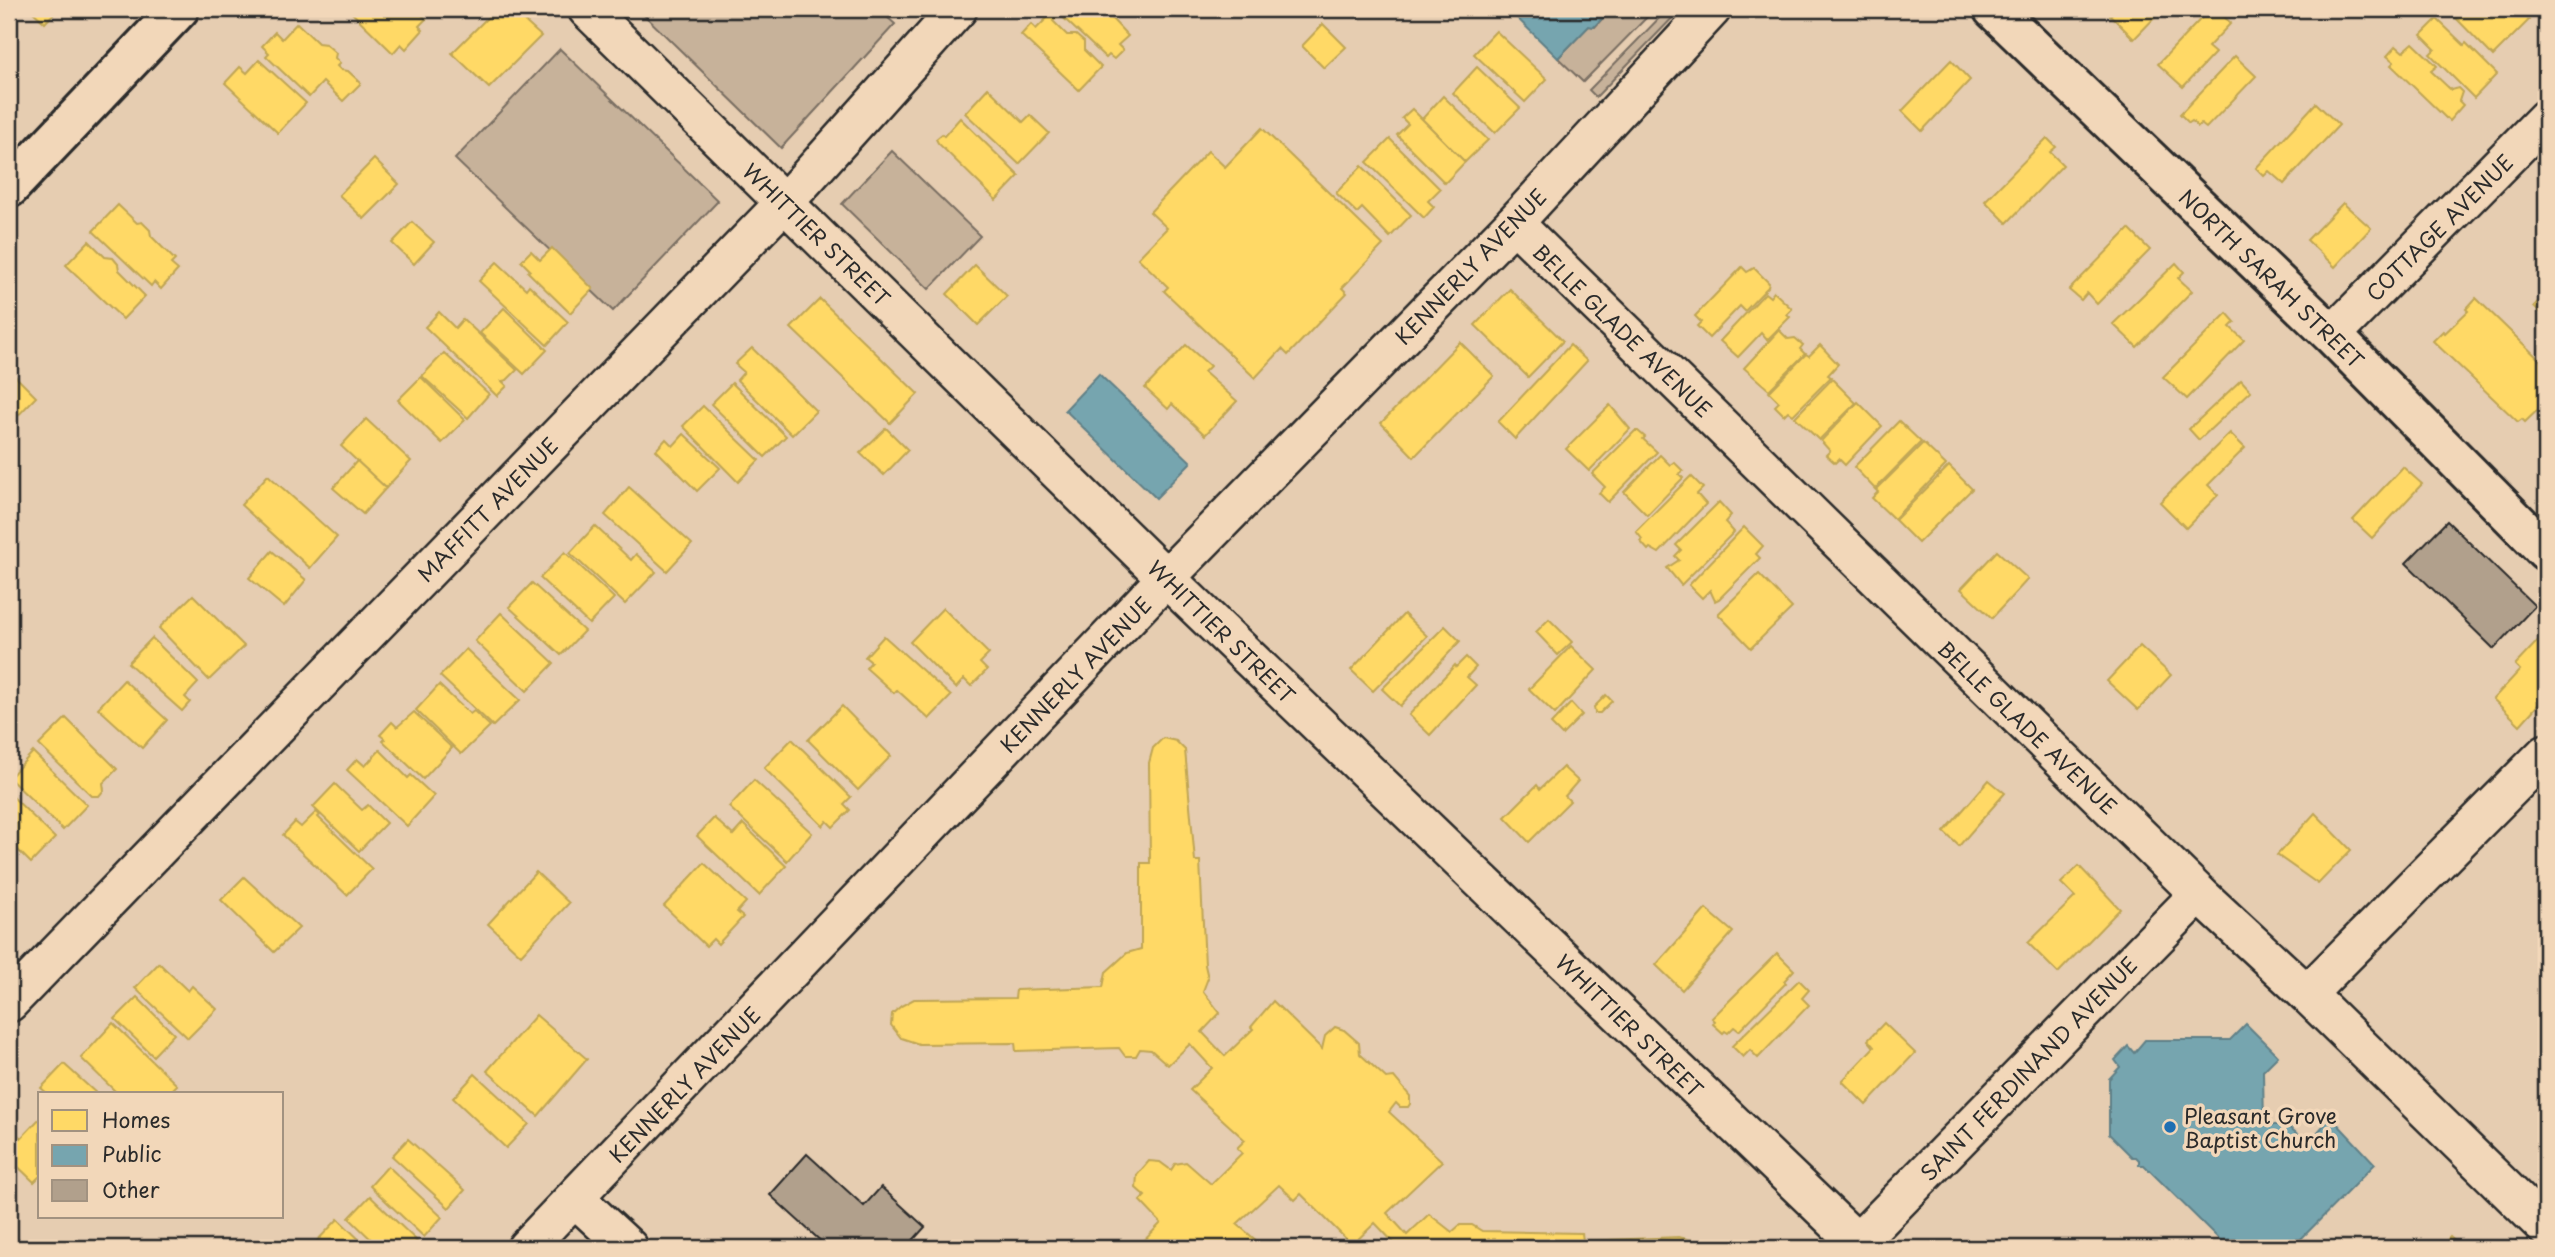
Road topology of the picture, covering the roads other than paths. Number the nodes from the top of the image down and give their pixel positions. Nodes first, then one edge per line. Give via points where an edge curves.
1 (180, 9) edge
2 (587, 9) edge
3 (958, 9) edge
4 (1712, 9) edge
5 (2010, 14) edge
6 (2546, 118) edge
7 (9, 188) edge
8 (785, 202) junction
9 (1514, 222) junction
10 (2332, 335) junction
11 (2546, 551) edge
12 (1166, 578) junction
13 (2546, 753) edge
14 (2199, 894) junction
15 (2307, 994) junction
16 (9, 1003) edge
17 (575, 1198) junction
18 (2546, 1228) edge
19 (1860, 1246) edge
20 (526, 1248) edge
21 (629, 1248) edge

1 - 7 street
2 - 8 street, WHITTIER STREET
3 - 8 street, MAFFITT AVENUE
4 - 9 street, KENNERLY AVENUE
5 - 10 street, NORTH SARAH STREET
6 - 10 street, COTTAGE AVENUE
8 - 12 street, WHITTIER STREET
8 - 16 street, MAFFITT AVENUE
9 - 12 street, KENNERLY AVENUE
9 - 14 street, BELLE GLADE AVENUE
10 - 11 street, NORTH SARAH STREET
12 - 17 street, KENNERLY AVENUE
12 - 19 street, WHITTIER STREET
13 - 15 street
14 - 15 street, BELLE GLADE AVENUE
14 - 19 street, SAINT FERDINAND AVENUE
15 - 18 street, BELLE GLADE AVENUE
17 - 20 street, KENNERLY AVENUE
17 - 21 street

